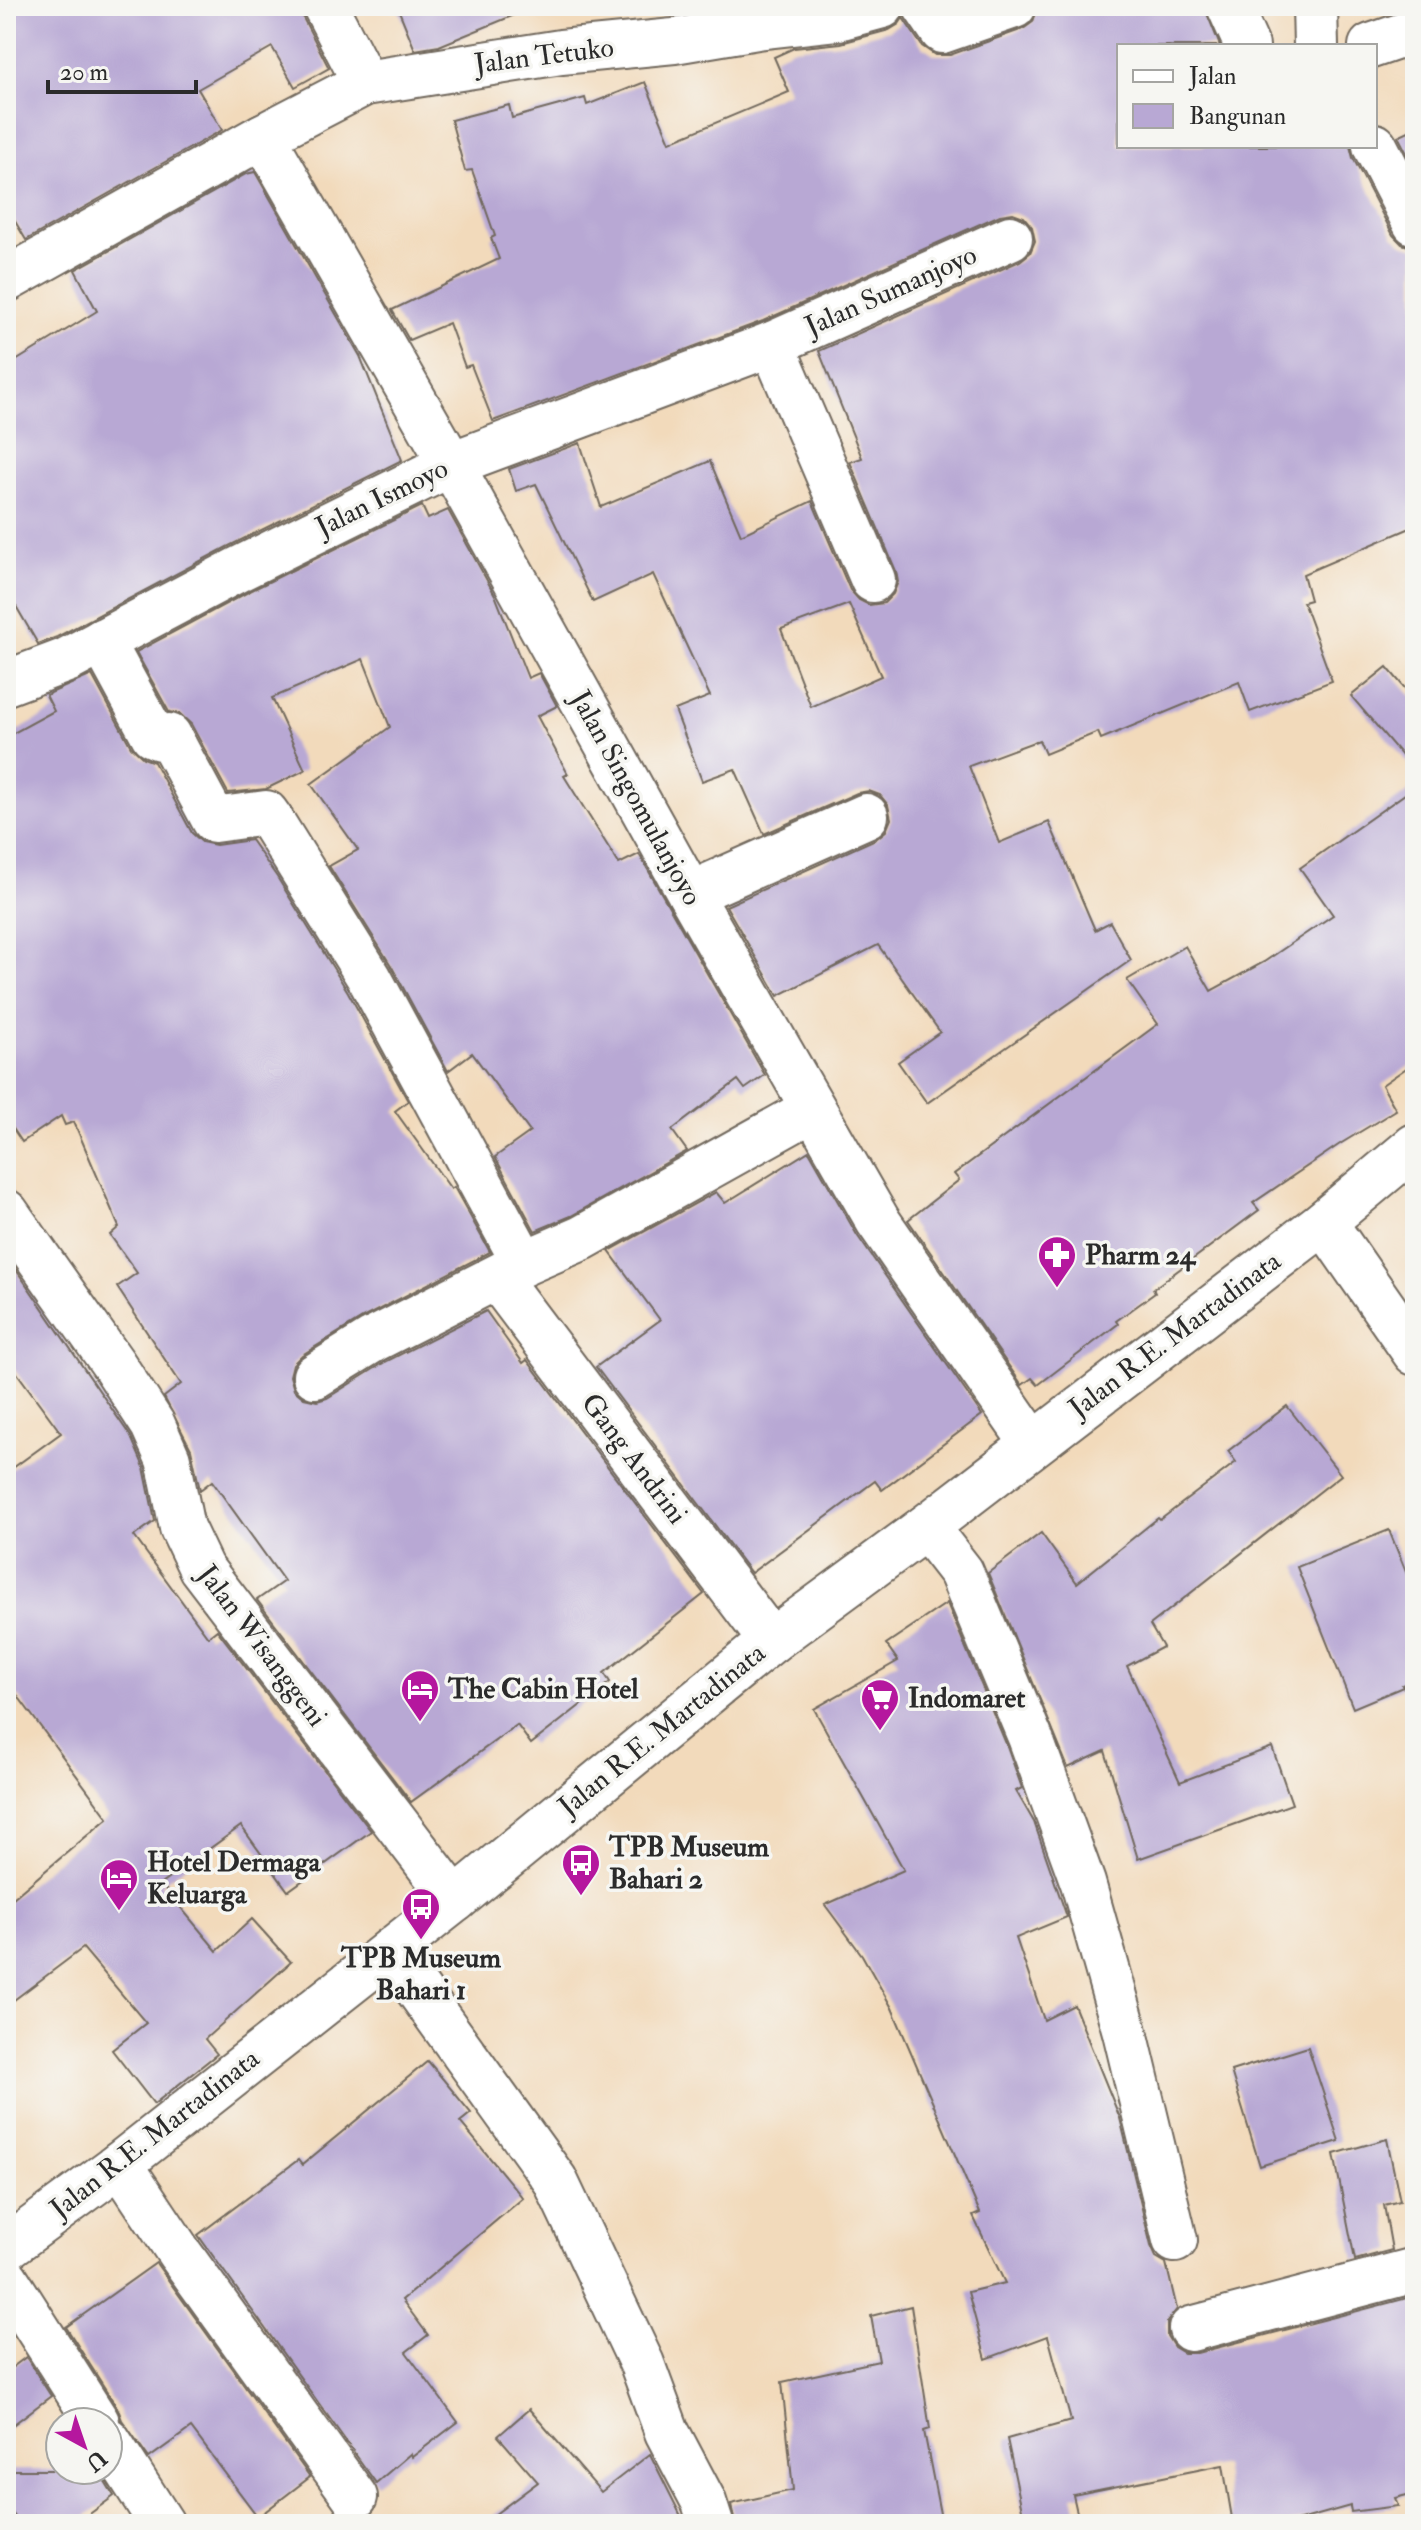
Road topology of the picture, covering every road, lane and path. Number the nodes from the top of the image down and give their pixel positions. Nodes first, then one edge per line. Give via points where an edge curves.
1 (325, 6) edge
2 (882, 6) edge
3 (1014, 6) edge
4 (1229, 6) edge
5 (1315, 6) edge
6 (931, 25) edge
7 (1415, 31) edge
8 (1246, 44) edge
9 (1316, 44) edge
10 (1377, 44) edge
11 (365, 83) junction
12 (263, 136) junction
13 (1376, 148) edge
14 (1415, 223) edge
15 (1010, 238) dead end
16 (6, 280) edge
17 (772, 344) junction
18 (451, 464) junction
19 (873, 580) dead end
20 (102, 641) junction
21 (6, 683) edge
22 (866, 816) dead end
23 (690, 894) junction
24 (813, 1109) junction
25 (1415, 1146) edge
26 (6, 1212) edge
27 (1324, 1222) junction
28 (511, 1270) junction
29 (1415, 1353) edge
30 (315, 1376) dead end
31 (1033, 1444) junction
32 (926, 1527) junction
33 (771, 1641) junction
34 (455, 1900) junction
35 (390, 1951) junction
36 (120, 2164) junction
37 (1175, 2240) dead end
38 (6, 2248) edge
39 (1415, 2270) edge
40 (6, 2279) edge
41 (1191, 2329) dead end
42 (87, 2406) edge
43 (124, 2465) edge
44 (355, 2497) dead end
45 (162, 2524) edge
46 (711, 2524) edge

1 - 11 street
2 - 11 street, Jalan Tetuko via 838,18 547,53
3 - 6 street
4 - 8 street
5 - 9 street
7 - 10 street
11 - 12 street, Jalan Tetuko
12 - 16 street, Jalan Tetuko
12 - 18 street, Jalan Singomulanjoyo
13 - 14 street
15 - 17 street, Jalan Sumanjoyo
17 - 18 street, Jalan Ismoyo
17 - 19 street
18 - 20 street, Jalan Ismoyo
18 - 23 street, Jalan Singomulanjoyo
20 - 21 street, Jalan Ismoyo
20 - 28 street, Gang Andrini via 153,735 169,736 214,820 266,813 271,820 370,979
22 - 23 street
23 - 24 street, Jalan Singomulanjoyo
24 - 28 street via 582,1238
24 - 31 street, Jalan Singomulanjoyo via 878,1221
25 - 27 street, Jalan R.E. Martadinata
26 - 34 street, Jalan Wisanggeni via 153,1425 168,1459 182,1528 201,1568
27 - 29 street
27 - 31 street, Jalan R.E. Martadinata
28 - 30 street via 373,1340
28 - 33 street, Gang Andrini
31 - 32 street, Jalan R.E. Martadinata
32 - 33 street, Jalan R.E. Martadinata
32 - 37 street via 961,1572 1083,1883
33 - 34 street, Jalan R.E. Martadinata
34 - 35 street, Jalan R.E. Martadinata
35 - 36 street, Jalan R.E. Martadinata
35 - 46 street via 555,2180
36 - 38 street, Jalan R.E. Martadinata
36 - 44 street
39 - 41 street
40 - 42 street
43 - 45 street

